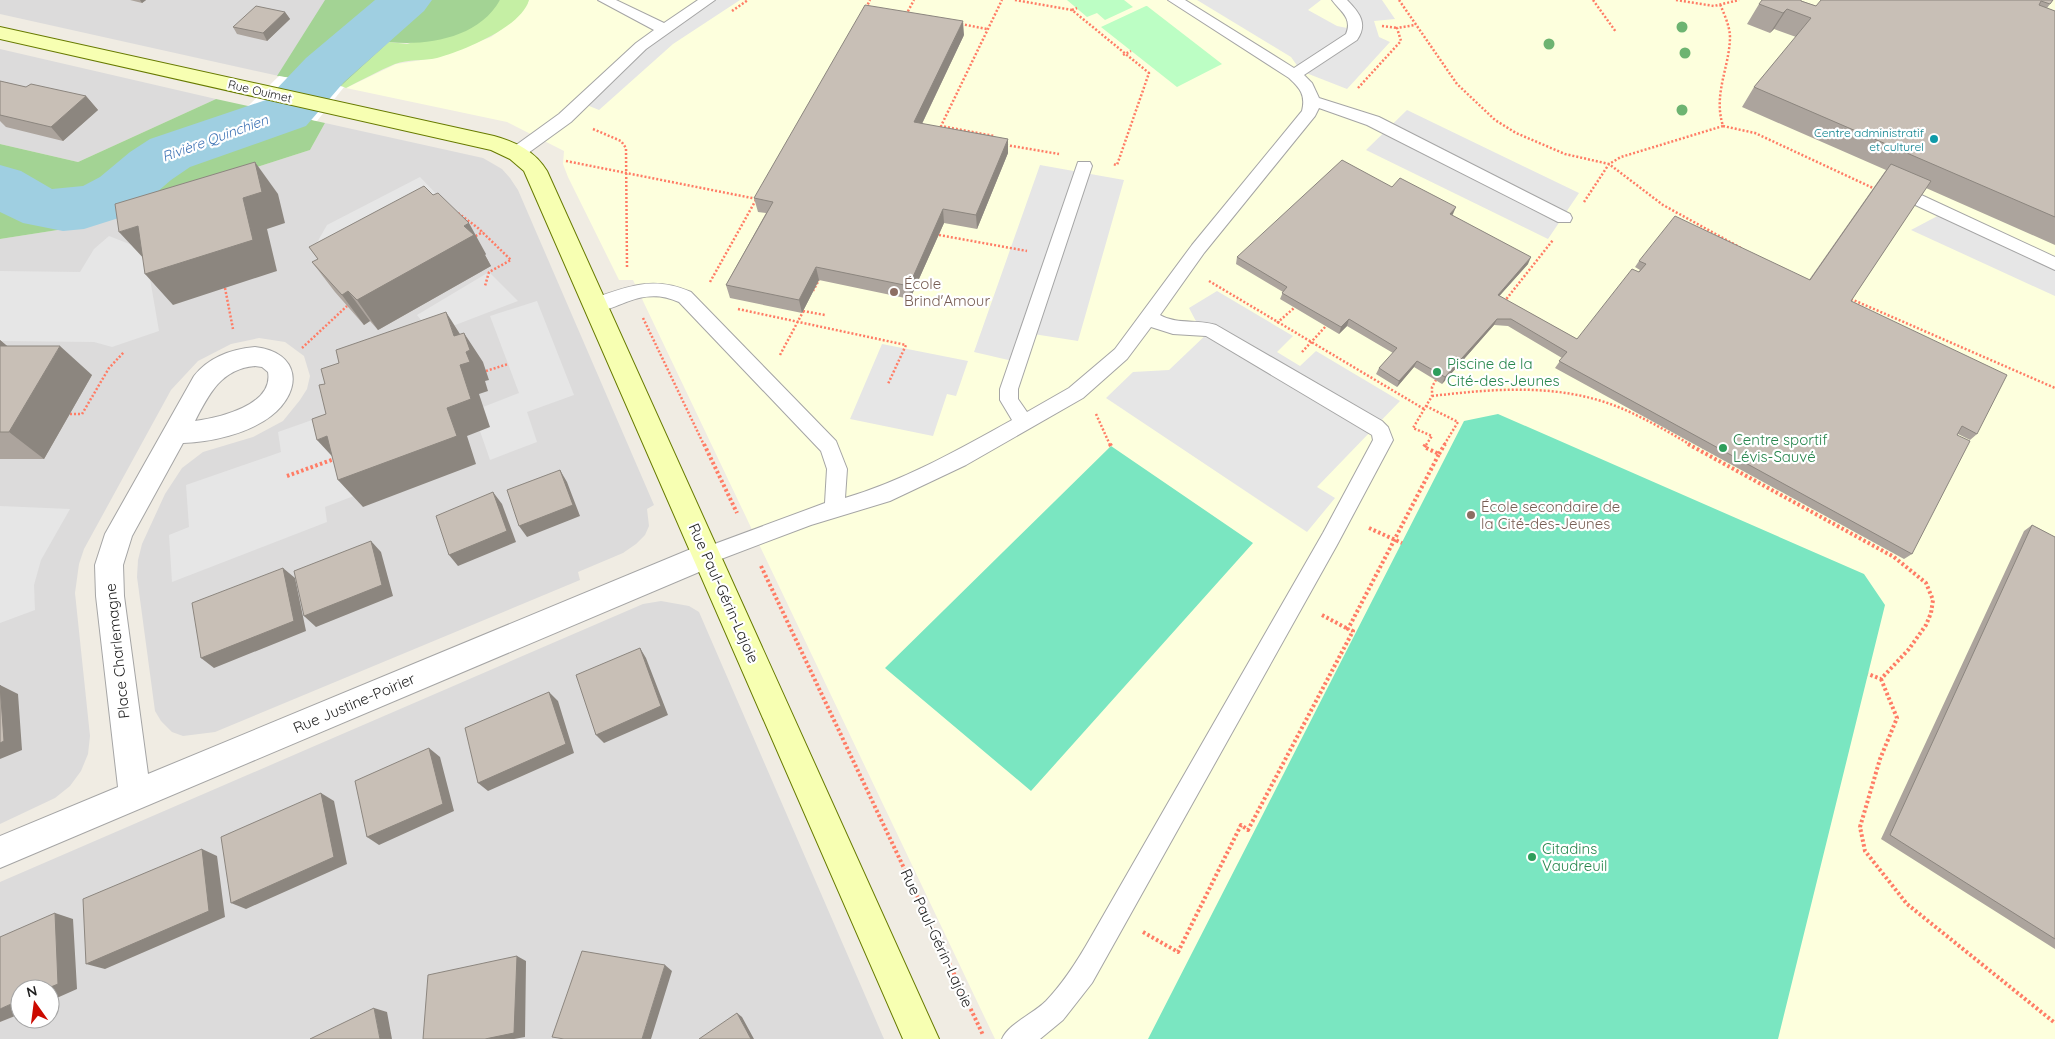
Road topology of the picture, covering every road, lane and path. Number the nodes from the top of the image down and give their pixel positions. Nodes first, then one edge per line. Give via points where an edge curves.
1 (605, 0) edge
2 (708, 0) edge
3 (870, 0) edge
4 (914, 0) edge
5 (1002, 0) edge
6 (1015, 0) edge
7 (1175, 0) edge
8 (1339, 0) edge
9 (1399, 0) edge
10 (1593, 0) edge
11 (1676, 0) edge
12 (1739, 0) edge
13 (1720, 4) junction
14 (1077, 8) dead end
15 (865, 9) edge
16 (1072, 10) junction
17 (906, 14) junction
18 (915, 16) edge
19 (904, 19) edge
20 (960, 24) edge
21 (1416, 25) junction
22 (664, 29) junction
23 (988, 29) junction
24 (1616, 32) dead end
25 (0, 33) edge
26 (1131, 51) dead end
27 (1125, 54) junction
28 (1294, 75) junction
29 (1353, 93) dead end
30 (1313, 101) junction
31 (586, 126) dead end
32 (941, 126) junction
33 (1722, 126) junction
34 (932, 130) edge
35 (992, 143) edge
36 (1001, 144) edge
37 (518, 152) junction
38 (560, 160) dead end
39 (1085, 162) junction
40 (1609, 164) junction
41 (626, 172) junction
42 (1873, 188) edge
43 (762, 190) edge
44 (757, 199) junction
45 (1917, 199) edge
46 (1579, 209) dead end
47 (456, 211) edge
48 (1564, 218) dead end
49 (483, 232) junction
50 (939, 235) edge
51 (1557, 236) dead end
52 (471, 239) edge
53 (1010, 248) dead end
54 (1744, 249) edge
55 (2055, 264) edge
56 (627, 273) dead end
57 (1206, 276) dead end
58 (819, 280) edge
59 (485, 286) dead end
60 (225, 288) edge
61 (706, 288) dead end
62 (811, 295) edge
63 (1851, 299) edge
64 (807, 303) edge
65 (594, 305) junction
66 (347, 306) edge
67 (1501, 306) edge
68 (730, 307) dead end
69 (1294, 308) edge
70 (803, 311) junction
71 (825, 315) dead end
72 (643, 317) dead end
73 (1149, 317) junction
74 (797, 321) junction
75 (1277, 323) junction
76 (1326, 326) edge
77 (233, 333) dead end
78 (1310, 343) junction
79 (124, 352) dead end
80 (298, 352) dead end
81 (508, 364) dead end
82 (486, 371) dead end
83 (1436, 380) edge
84 (888, 384) dead end
85 (2055, 388) edge
86 (1432, 396) junction
87 (1425, 408) junction
88 (1095, 412) dead end
89 (70, 414) dead end
90 (1023, 422) junction
91 (174, 433) dead end
92 (1111, 446) dead end
93 (1439, 454) junction
94 (340, 457) edge
95 (287, 476) dead end
96 (834, 509) junction
97 (738, 517) dead end
98 (1361, 524) dead end
99 (1395, 540) junction
100 (1402, 543) dead end
101 (708, 555) junction
102 (761, 566) dead end
103 (1314, 612) dead end
104 (1348, 629) junction
105 (1868, 674) dead end
106 (1881, 679) junction
107 (135, 795) junction
108 (0, 852) edge
109 (1141, 931) dead end
110 (2055, 1023) edge
111 (921, 1039) edge
112 (984, 1039) edge
113 (1015, 1039) edge

1 - 22 lane
2 - 22 lane
3 - 15 path
4 - 17 path
5 - 23 path
6 - 16 path
7 - 28 lane
8 - 28 lane via 1353,15 1357,30 1352,37
9 - 21 path
10 - 24 path
11 - 13 path via 1714,6
12 - 13 path
13 - 33 path via 1730,36 1716,99
14 - 16 path
16 - 27 path
17 - 18 path
17 - 19 path
20 - 23 path
21 - 29 path via 1397,28 1401,41
21 - 40 path via 1458,84 1495,120 1516,133 1565,154
22 - 37 lane via 565,118
23 - 32 path
25 - 37 street, Rue Ouimet via 494,143
26 - 27 path
27 - 39 path via 1149,72 1117,165
28 - 30 lane via 1311,92
30 - 48 lane via 1373,121
30 - 73 lane via 1310,112 1198,249
31 - 41 path via 621,141 626,148
32 - 34 path
32 - 35 path via 994,136
33 - 40 path via 1621,157
33 - 42 path via 1755,134
36 - 39 path
37 - 65 street, Rue Paul-Gérin-Lajoie via 536,171
38 - 41 path
39 - 90 lane via 1009,389 1009,400
40 - 46 path
40 - 54 path via 1663,205
41 - 44 path
41 - 56 path
43 - 44 path
44 - 61 path
45 - 55 lane
47 - 49 path
49 - 52 path
49 - 59 path via 511,260 489,272
50 - 53 path
51 - 67 path
57 - 75 path via 1212,285
58 - 62 path
60 - 77 path
63 - 85 path
64 - 70 path
65 - 96 lane via 658,287 686,298 829,447 837,469
65 - 101 street, Rue Paul-Gérin-Lajoie
66 - 80 path
68 - 74 path
69 - 75 path
70 - 71 path
70 - 74 path
72 - 97 path
73 - 90 lane via 1121,354 1098,375 1076,393
73 - 113 lane via 1171,328 1210,330 1374,426 1381,432 1383,440 1100,946 1062,1003 1044,1021
74 - 84 path via 906,345
75 - 78 path
76 - 78 path
78 - 87 path
79 - 89 path via 109,368 82,414
81 - 82 path
83 - 86 path
86 - 87 path
86 - 106 path via 1518,386 1572,391 1601,399 1713,456 1894,557 1916,573 1929,588 1934,609 1926,628
87 - 93 path via 1458,422
87 - 93 path via 1413,428 1432,436 1424,447
88 - 92 path
90 - 96 lane via 904,487
91 - 107 street, Place Charlemagne via 119,534 110,565 110,596
93 - 99 path
94 - 95 path
96 - 101 lane
98 - 99 path
99 - 100 path
99 - 104 path
101 - 107 street, Rue Justine-Poirier
101 - 111 street, Rue Paul-Gérin-Lajoie
102 - 112 path, Rue Paul-Gérin-Lajoie
103 - 104 path
104 - 109 path via 1353,631 1262,804 1248,830 1241,825 1178,952
105 - 106 path
106 - 110 path via 1896,718 1860,826 1865,851 1907,904
107 - 108 street, Rue Justine-Poirier

